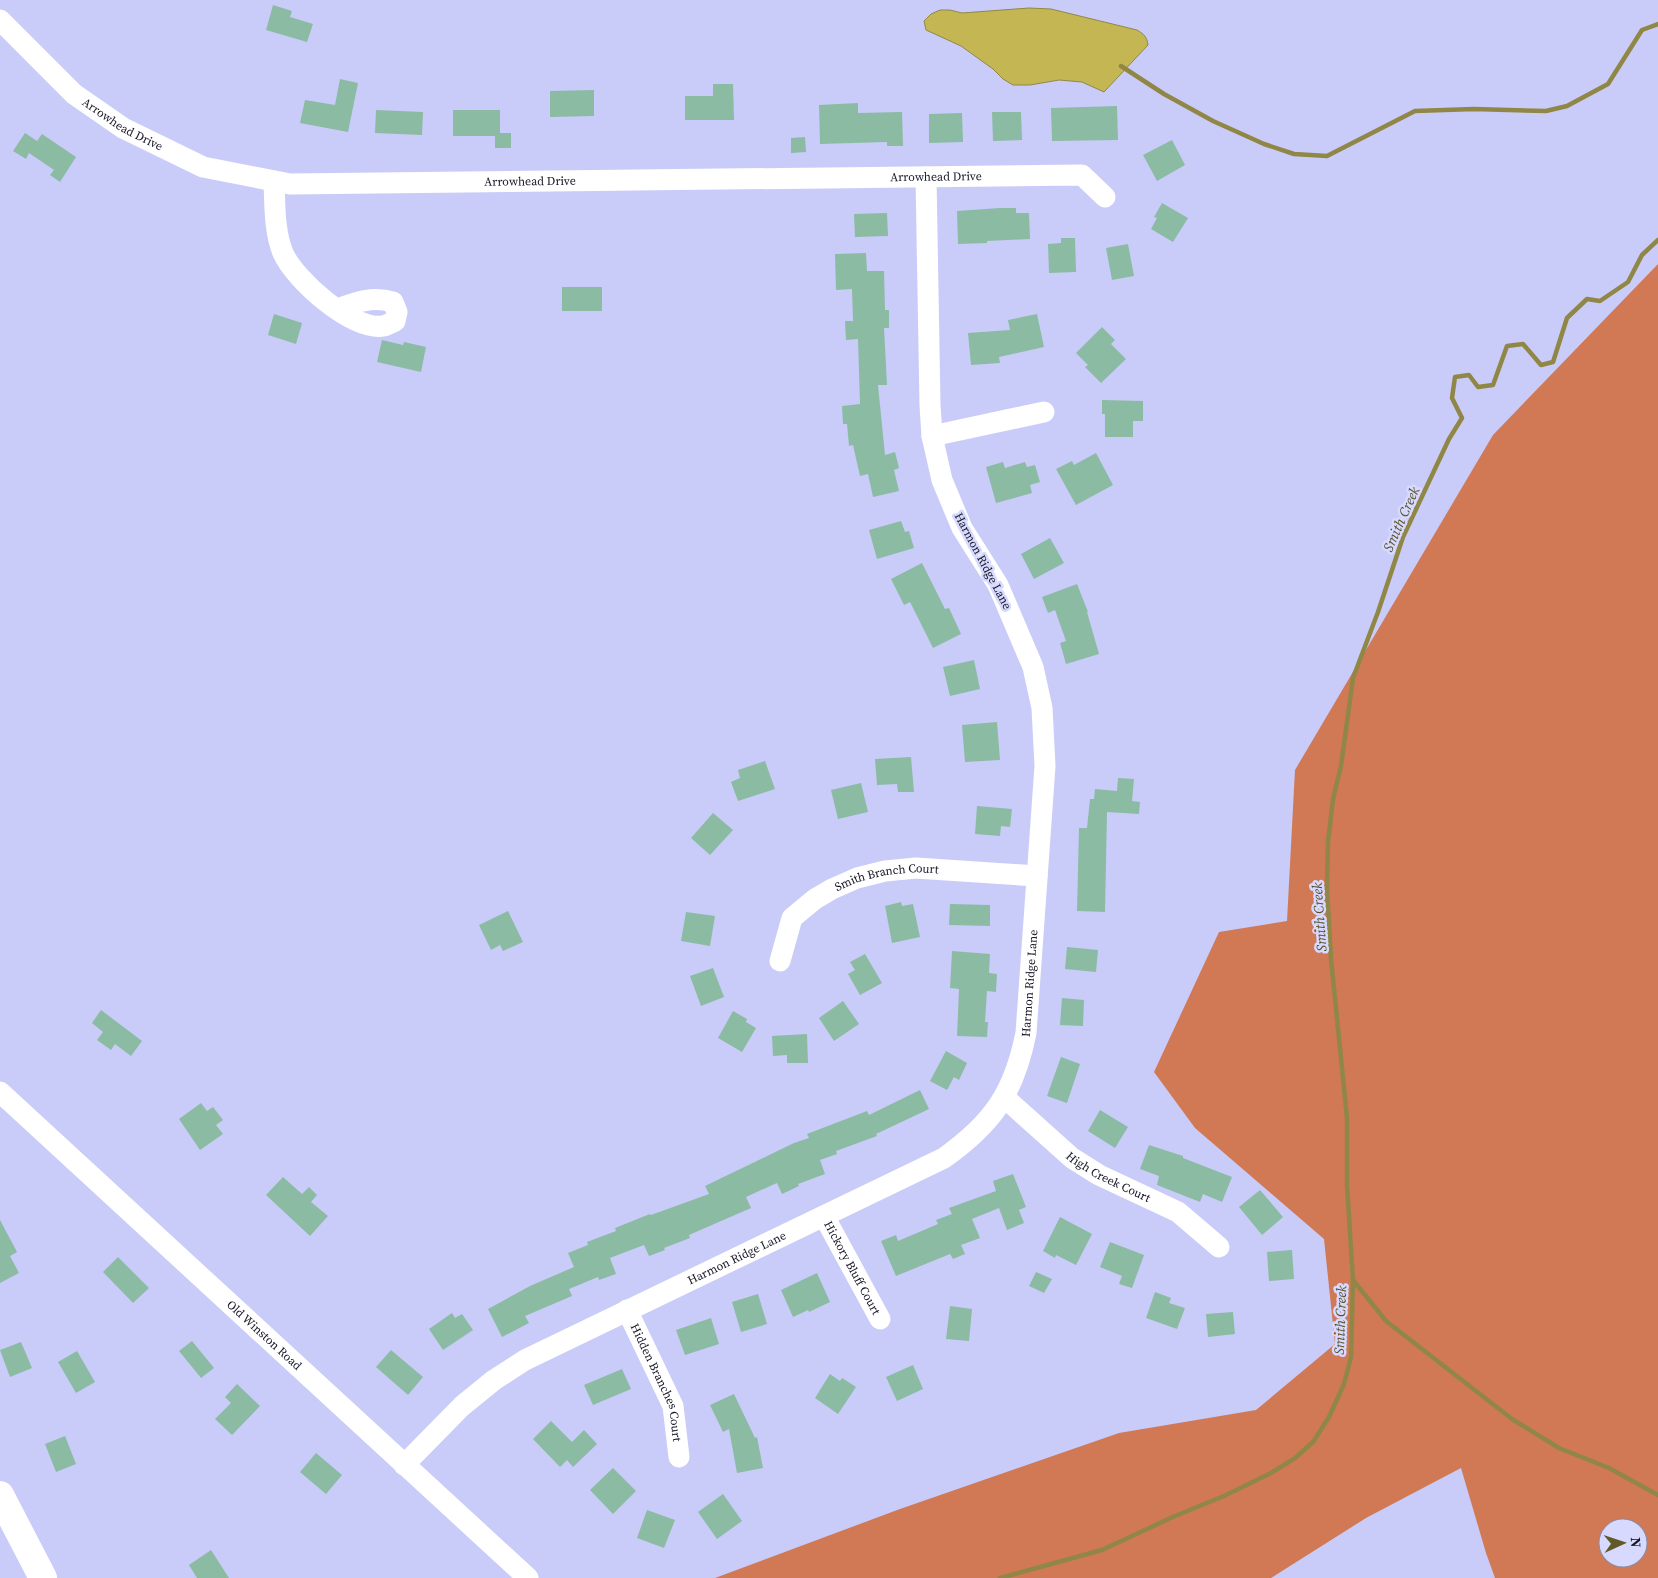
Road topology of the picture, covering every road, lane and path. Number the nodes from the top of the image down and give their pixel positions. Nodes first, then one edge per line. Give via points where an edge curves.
1 (0, 20) edge
2 (926, 177) junction
3 (274, 181) junction
4 (1104, 196) dead end
5 (338, 308) dead end
6 (1044, 412) dead end
7 (932, 436) junction
8 (1037, 876) junction
9 (780, 961) dead end
10 (0, 1092) edge
11 (1005, 1098) junction
12 (824, 1216) junction
13 (1219, 1248) dead end
14 (627, 1310) junction
15 (880, 1318) dead end
16 (679, 1457) dead end
17 (404, 1464) junction
18 (0, 1495) edge
19 (43, 1578) edge
20 (528, 1578) edge

1 - 3 street, Arrowhead Drive via 74,94 122,128 203,167
2 - 3 street, Arrowhead Drive via 290,184
2 - 4 street, Arrowhead Drive via 1082,175
2 - 7 street, Harmon Ridge Lane
3 - 5 street via 277,231 283,253 296,274 316,294
6 - 7 street
7 - 8 street, Harmon Ridge Lane via 942,480 962,528 998,585 1033,667 1042,708 1045,766
8 - 9 street, Smith Branch Court via 916,868 885,870 857,878 815,899 792,918
8 - 11 street, Harmon Ridge Lane via 1026,1033 1021,1060
10 - 17 street, Old Winston Road
11 - 12 street, Harmon Ridge Lane via 983,1126 944,1158
11 - 13 street, High Creek Court via 1072,1158 1099,1175 1178,1212
12 - 14 street, Harmon Ridge Lane
12 - 15 street, Hickory Bluff Court
14 - 16 street, Hidden Branches Court via 673,1406
14 - 17 street, Harmon Ridge Lane via 525,1360 494,1380 462,1406
17 - 20 street, Old Winston Road
18 - 19 main road

